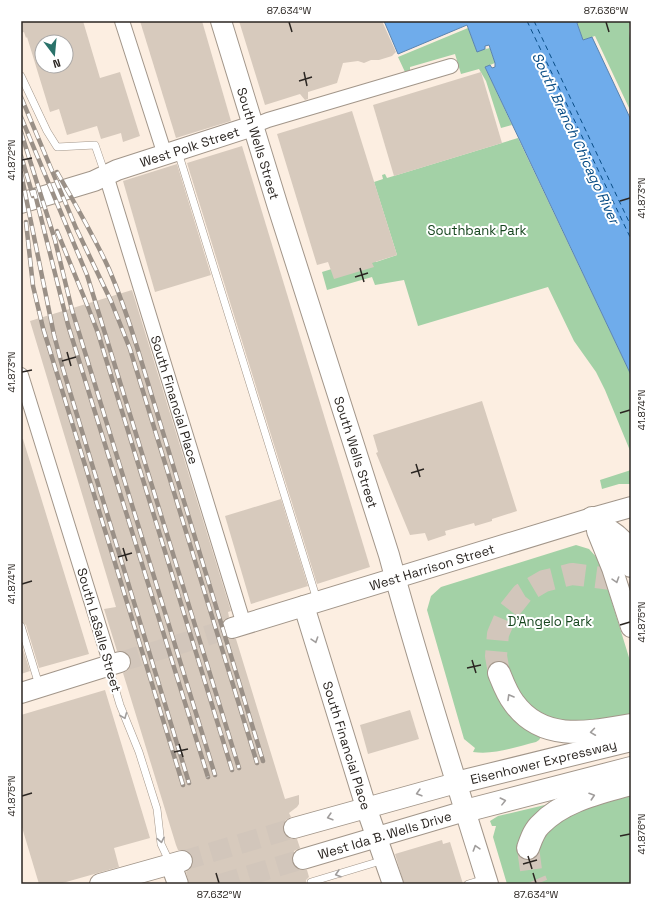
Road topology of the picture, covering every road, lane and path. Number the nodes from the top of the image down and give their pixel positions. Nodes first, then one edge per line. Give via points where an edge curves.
1 (122, 21) edge
2 (221, 21) edge
3 (451, 66) dead end
4 (21, 76) edge
5 (253, 126) junction
6 (172, 153) junction
7 (106, 175) junction
8 (21, 203) edge
9 (21, 375) edge
10 (631, 507) edge
11 (592, 518) junction
12 (631, 548) edge
13 (631, 566) edge
14 (396, 578) junction
15 (310, 604) junction
16 (21, 626) edge
17 (238, 626) joint
18 (631, 627) edge
19 (116, 664) junction
20 (499, 673) tunnel mouth
21 (40, 687) junction
22 (21, 693) edge
23 (631, 725) edge
24 (631, 740) edge
25 (631, 768) edge
26 (456, 783) junction
27 (631, 784) edge
28 (366, 807) junction
29 (465, 811) junction
30 (294, 828) tunnel mouth
31 (377, 836) junction
32 (528, 848) tunnel mouth
33 (303, 859) tunnel mouth
34 (385, 860) junction
35 (176, 862) junction
36 (311, 882) dead end
37 (480, 882) edge
38 (100, 884) edge
39 (178, 884) edge
40 (393, 884) edge

1 - 6 street
2 - 5 main road, South Wells Street
3 - 5 street, West Polk Street
4 - 7 lane via 57,147 95,145
5 - 6 main road, West Polk Street
5 - 14 main road, South Wells Street
6 - 7 main road, West Polk Street
6 - 15 lane
7 - 8 main road, West Polk Street
7 - 17 street, South Financial Place via 241,615
9 - 19 street, South LaSalle Street
10 - 11 main road, West Harrison Street
11 - 12 main road
11 - 13 highway via 619,555
11 - 14 main road, West Harrison Street
11 -> 18 main road
14 - 15 main road, West Harrison Street
14 - 26 main road, South Wells Street
15 - 17 main road, West Harrison Street
15 -> 28 main road, South Financial Place
16 - 21 lane
19 - 21 main road
19 -> 35 lane, South LaSalle Street via 112,678 139,752 156,809 161,844
23 -> 20 highway via 581,733 559,731 541,725 527,717 515,705
21 - 22 main road
24 - 26 highway, Eisenhower Expressway
29 -> 25 highway
26 -> 28 main road
26 - 29 main road, South Wells Street
32 -> 27 highway via 540,824 556,812 580,800
28 -> 30 main road
28 - 31 main road, South Financial Place
29 - 31 main road, West Ida B. Wells Drive
37 -> 29 main road, South Wells Street
31 - 33 main road, West Ida B. Wells Drive
31 - 34 main road, South Financial Place
34 -> 36 lane
34 - 40 main road, South Financial Place
35 - 38 main road
35 - 39 main road, South LaSalle Street

